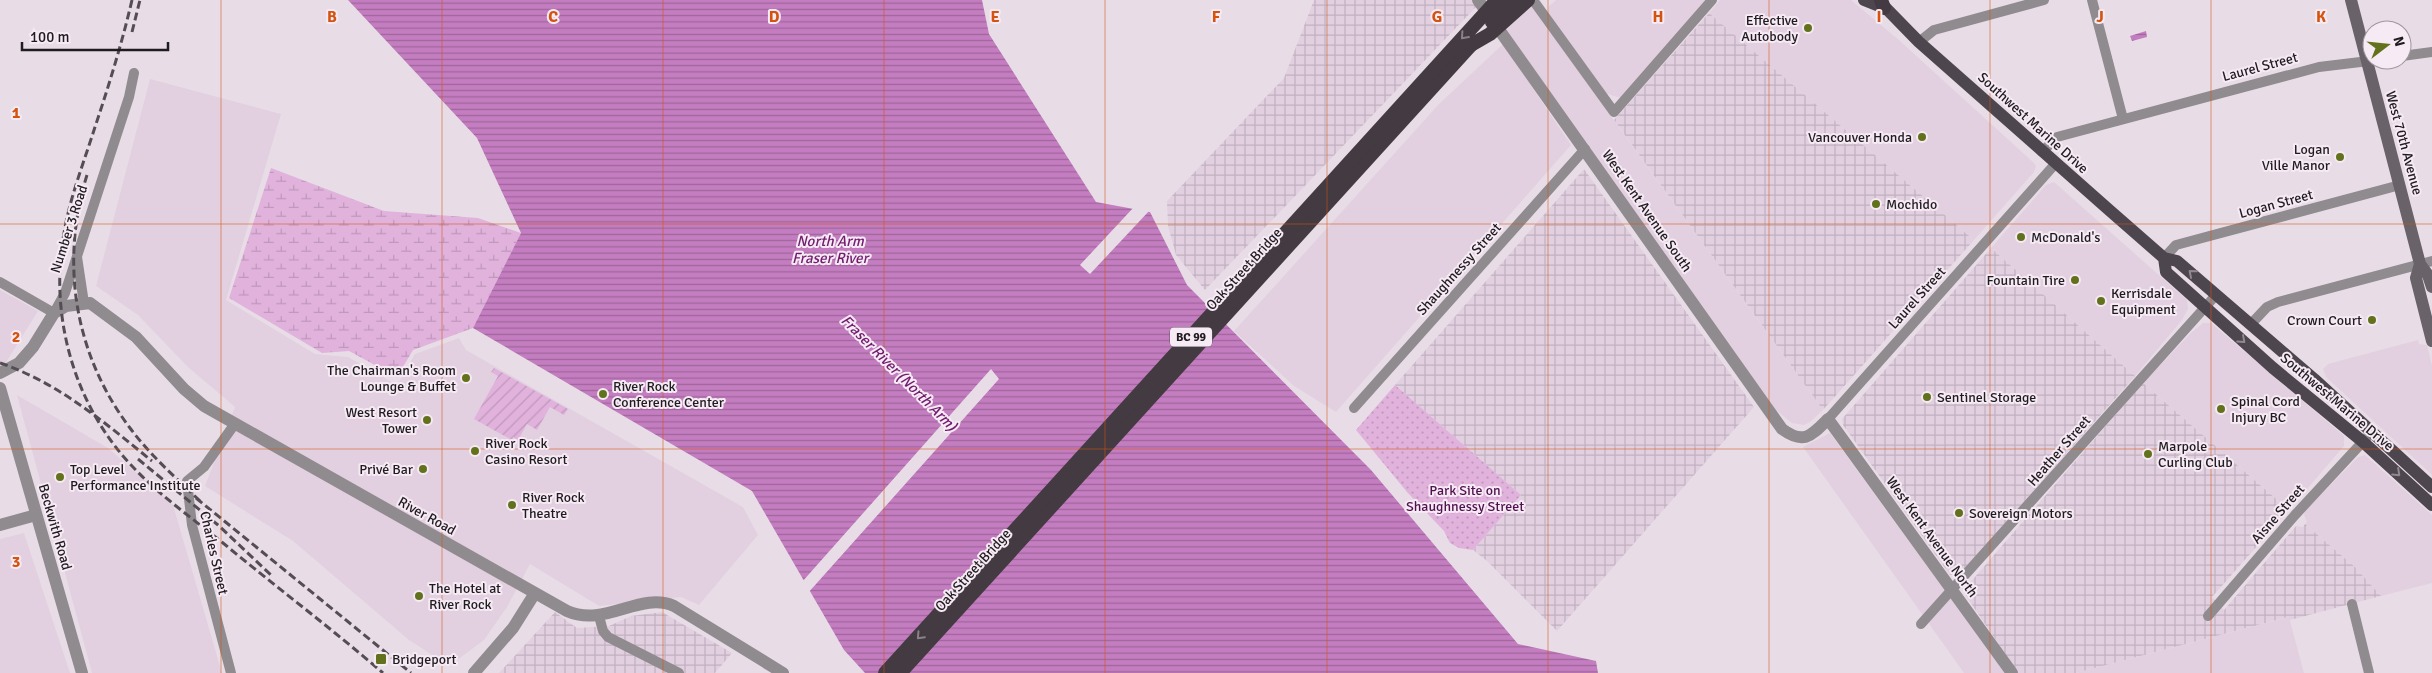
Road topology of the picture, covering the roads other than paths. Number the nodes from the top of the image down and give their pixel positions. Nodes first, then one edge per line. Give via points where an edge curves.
1 (1478, 0) edge
2 (1497, 0) edge
3 (1513, 0) edge
4 (1528, 0) edge
5 (1533, 0) edge
6 (1712, 0) edge
7 (1864, 0) edge
8 (2044, 0) edge
9 (2092, 0) edge
10 (2351, 0) edge
11 (1881, 3) edge
12 (2362, 32) edge
13 (1919, 42) junction
14 (1471, 45) junction
15 (2432, 52) edge
16 (2412, 55) edge
17 (2362, 62) edge
18 (2374, 70) edge
19 (134, 73) dead end
20 (2123, 119) junction
21 (1585, 149) junction
22 (2042, 152) junction
23 (2056, 163) junction
24 (2400, 185) junction
25 (76, 253) junction
26 (2164, 258) junction
27 (2426, 263) edge
28 (0, 282) edge
29 (2432, 287) edge
30 (2216, 295) junction
31 (84, 303) junction
32 (2206, 307) junction
33 (54, 313) junction
34 (2251, 324) junction
35 (2432, 341) edge
36 (0, 373) edge
37 (0, 388) edge
38 (1354, 408) dead end
39 (1828, 419) junction
40 (234, 424) junction
41 (1792, 437) joint
42 (2367, 437) junction
43 (2431, 486) edge
44 (2432, 505) edge
45 (36, 515) junction
46 (0, 525) edge
47 (1953, 591) junction
48 (535, 593) junction
49 (2352, 604) dead end
50 (599, 616) junction
51 (2208, 616) dead end
52 (1921, 624) dead end
53 (82, 673) edge
54 (231, 673) edge
55 (474, 673) edge
56 (679, 673) edge
57 (783, 673) edge
58 (885, 673) edge
59 (900, 673) edge
60 (2012, 673) edge
61 (2369, 673) edge

1 - 21 street, West Kent Avenue South
2 -> 58 highway, Oak Street Bridge / BC 99, bridge
3 - 14 highway, Oak Street Bridge / BC 99, bridge
4 - 14 highway, bridge via 1490,34
5 - 6 street via 1614,112
7 - 11 main road, Southwest Marine Drive
8 - 13 street via 1934,30
9 - 20 street
10 - 12 main road, West 70th Avenue
11 - 13 main road, Southwest Marine Drive
13 - 22 main road, Southwest Marine Drive
14 - 59 highway, Oak Street Bridge / BC 99
15 - 16 street
17 - 20 street, Laurel Street via 2319,67
18 - 24 main road, West 70th Avenue
19 - 25 street, Number 3 Road via 129,97
20 - 22 street, Laurel Street via 2057,137
21 - 38 street, Shaughnessy Street
21 - 41 street, West Kent Avenue South via 1782,429
22 - 23 main road, Southwest Marine Drive
23 - 26 main road, Southwest Marine Drive
23 - 39 street, Laurel Street
24 - 26 street, Logan Street via 2176,245
24 - 27 main road, West 70th Avenue
25 - 31 street
25 - 33 street, Number 3 Road via 65,293
30 -> 26 main road, Southwest Marine Drive via 2177,261
26 - 32 main road, Southwest Marine Drive via 2166,272
27 - 29 main road, West 70th Avenue
27 - 34 street via 2278,302 2267,307
27 - 35 main road, West 70th Avenue via 2416,278
28 - 33 street
30 - 32 street, Heather Street
30 - 34 main road, Southwest Marine Drive
31 - 33 street via 66,306
31 - 40 street, River Road via 95,305 136,337 184,389
32 -> 42 main road, Southwest Marine Drive via 2273,368
32 - 47 street, Heather Street
33 - 36 street, Number 3 Road via 19,363
34 - 42 main road, Southwest Marine Drive
37 - 45 street, Beckwith Road
39 - 41 street, Laurel Street via 1809,436 1802,439
39 - 47 street, West Kent Avenue North
40 - 48 street, River Road
40 - 54 street, Charles Street via 204,467 187,481 192,525
42 - 43 main road, Southwest Marine Drive
42 -> 44 main road, Southwest Marine Drive
42 - 51 street, Aisne Street
45 - 46 street
45 - 53 street, Beckwith Road
47 - 52 street, Heather Street
47 - 60 street, West Kent Avenue North
48 - 50 street, River Road via 574,614
48 - 55 street via 513,628
49 - 61 street
50 - 56 street via 603,631 608,636
50 - 57 street, River Road via 663,602

